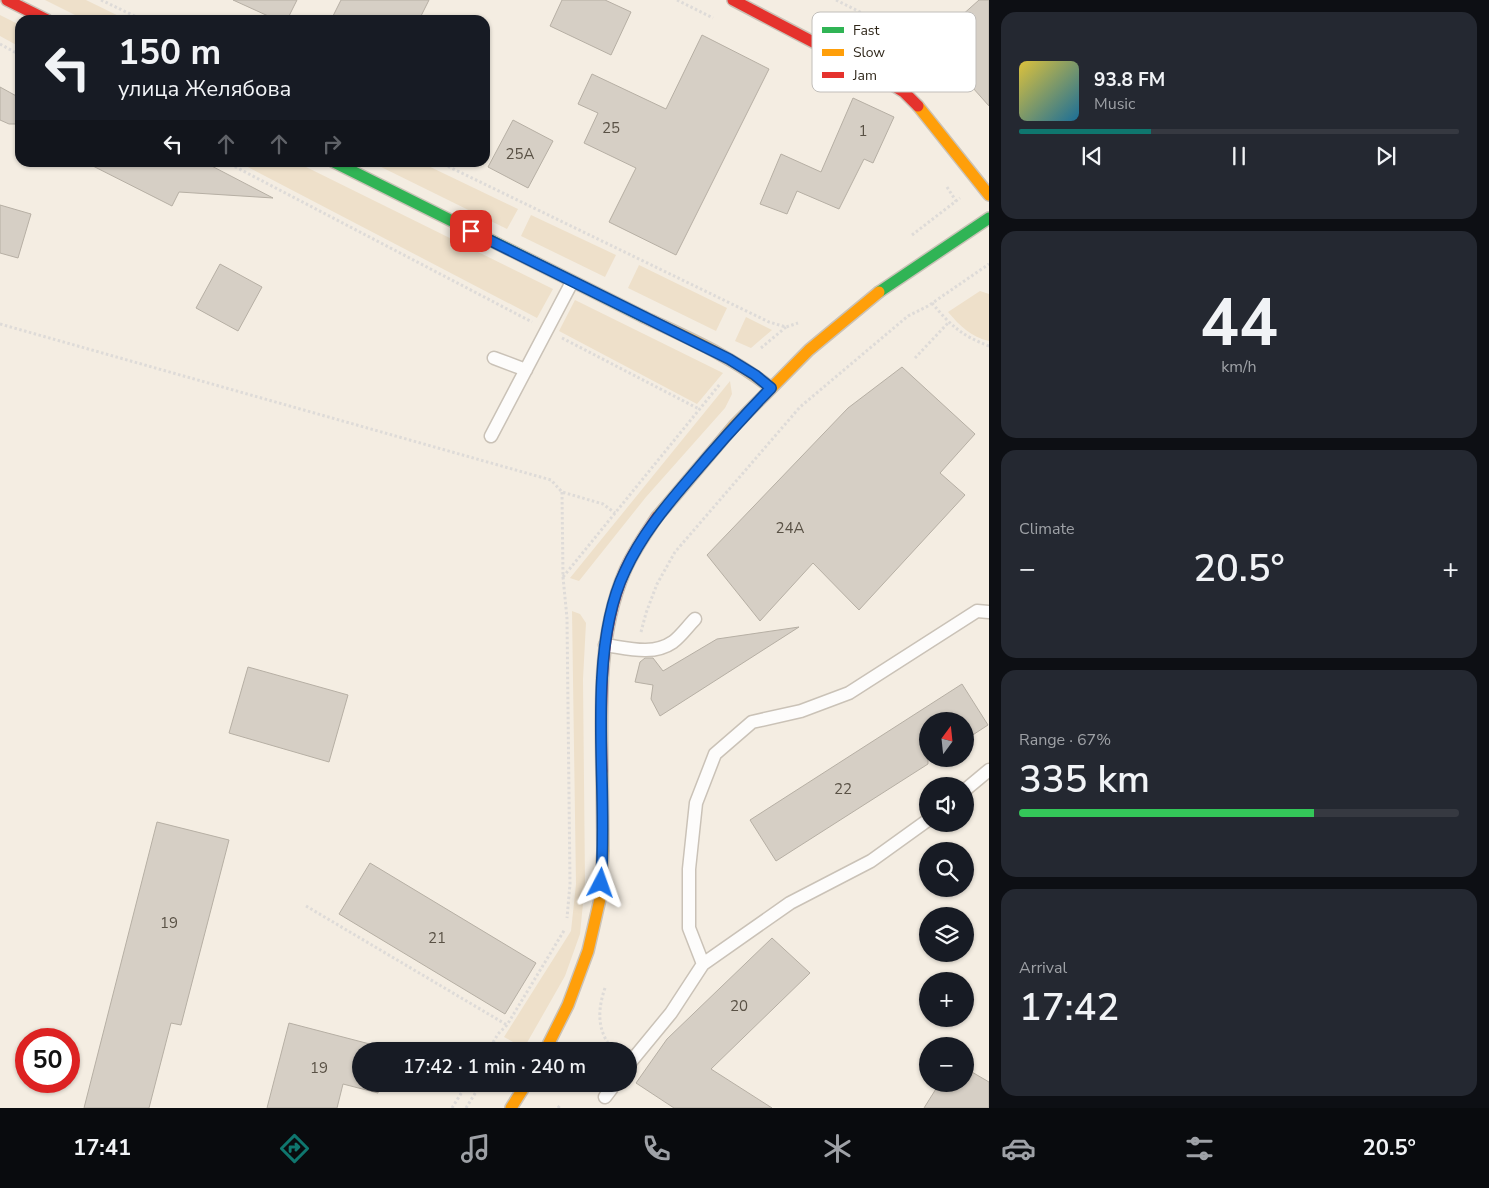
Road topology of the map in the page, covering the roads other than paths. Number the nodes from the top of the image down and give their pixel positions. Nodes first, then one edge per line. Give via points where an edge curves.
1 (7, 0) edge
2 (733, 0) edge
3 (37, 15) edge
4 (812, 41) edge
5 (904, 92) edge
6 (344, 167) edge
7 (989, 195) edge
8 (989, 218) edge
9 (572, 282) junction
10 (494, 358) dead end
11 (526, 370) junction
12 (771, 388) junction
13 (491, 436) dead end
14 (989, 612) edge
15 (695, 619) dead end
16 (605, 645) junction
17 (989, 770) edge
18 (974, 782) edge
19 (919, 827) edge
20 (702, 964) junction
21 (550, 1042) edge
22 (637, 1054) edge
23 (521, 1092) edge
24 (609, 1092) edge
25 (605, 1097) dead end
26 (511, 1108) edge

1 - 3 main road
2 - 4 main road
5 - 7 main road via 923,111
6 - 9 main road
8 - 12 main road via 882,289 809,350
9 - 11 lane
9 - 12 main road via 729,359
10 - 11 lane
11 - 13 lane
12 - 16 main road via 664,507 641,540 624,572 613,603
14 - 20 lane via 977,611 850,693 801,711 752,722 715,754 696,803 689,869 689,928
15 - 16 lane via 673,642 654,650
16 - 21 main road via 601,713 603,851 600,898 588,951
17 - 18 lane
19 - 20 lane via 871,862 790,903
20 - 22 lane via 670,1013
23 - 26 main road
24 - 25 lane

